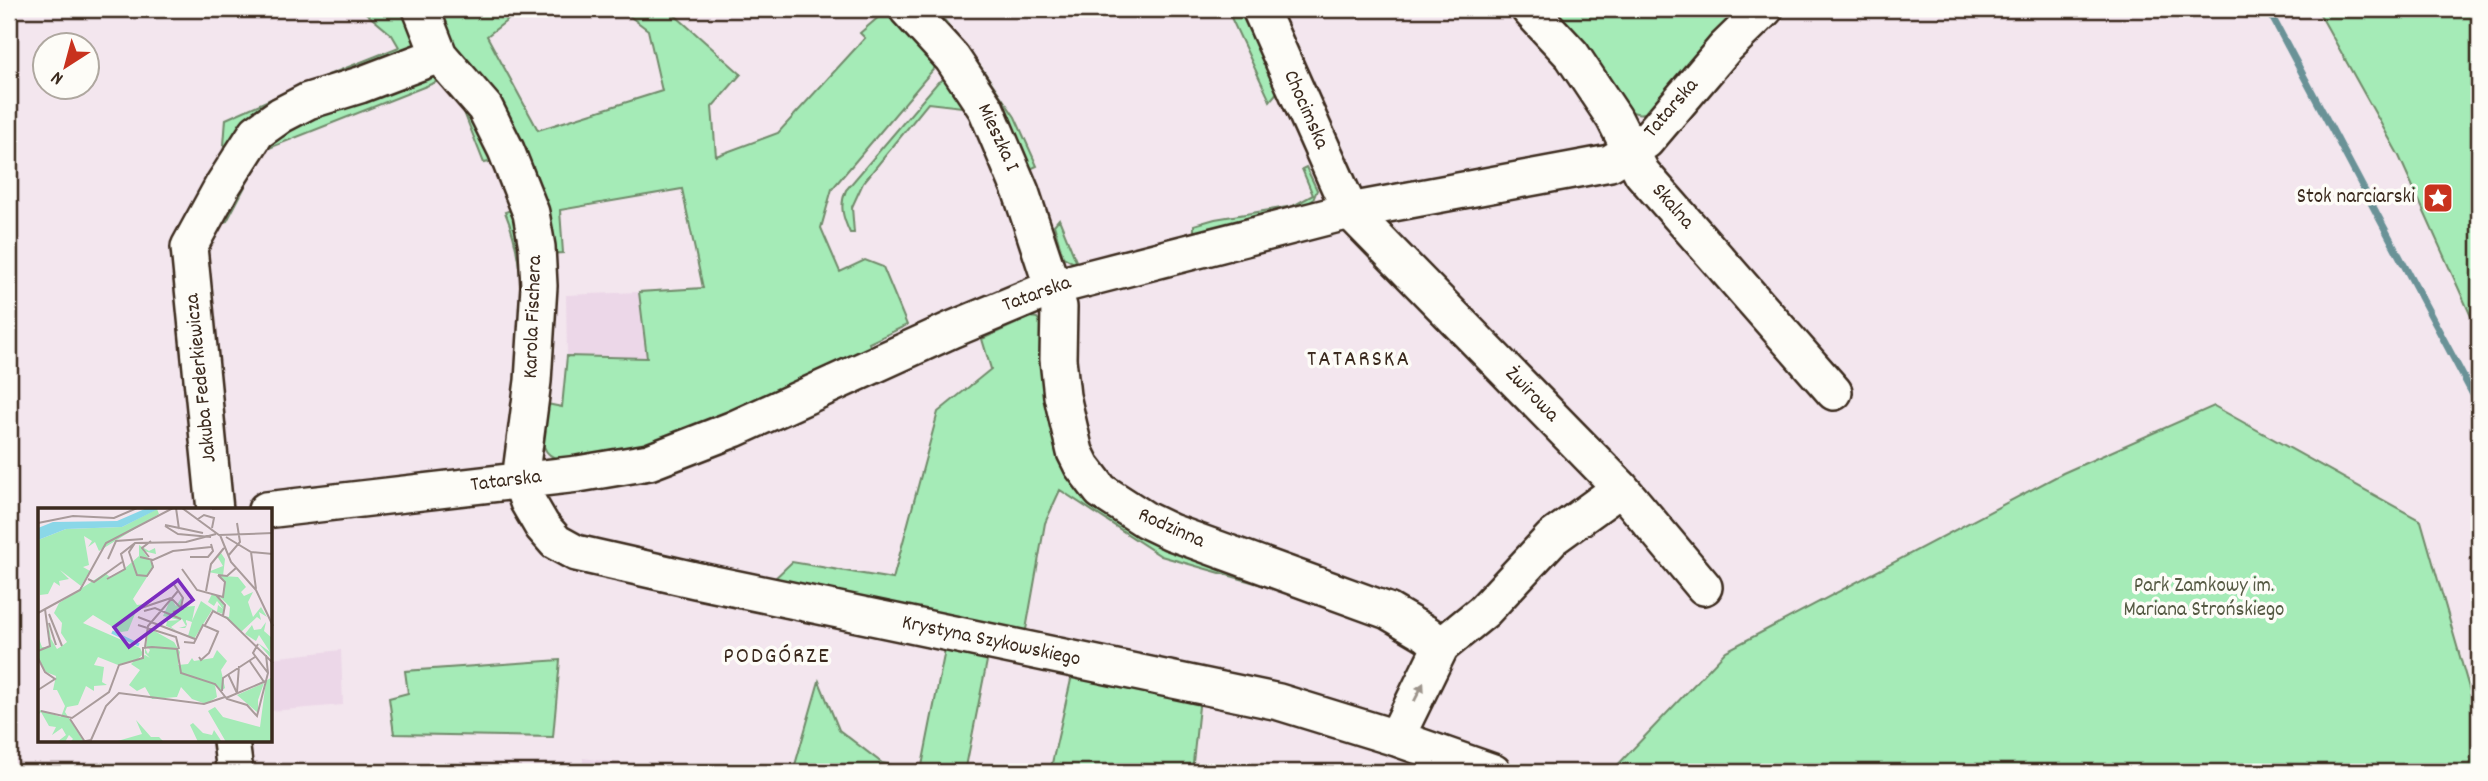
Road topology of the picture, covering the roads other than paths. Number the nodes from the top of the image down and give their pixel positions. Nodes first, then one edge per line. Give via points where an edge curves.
1 (421, 9) edge
2 (908, 9) edge
3 (1260, 9) edge
4 (1529, 9) edge
5 (1765, 9) edge
6 (439, 55) junction
7 (1632, 151) junction
8 (1350, 211) junction
9 (1054, 287) junction
10 (1834, 392) dead end
11 (520, 481) junction
12 (1621, 488) junction
13 (215, 508) edge
14 (273, 509) edge
15 (1704, 587) dead end
16 (1441, 646) junction
17 (1396, 738) junction
18 (231, 742) edge
19 (235, 772) edge
20 (1493, 772) edge

1 - 6 street, Karola Fischera
2 - 9 street, Mieszka I via 952,58 986,109
3 - 8 street, Chocimska
4 - 7 street, Skalna via 1572,55
5 - 7 street, Tatarska
6 - 11 street, Karola Fischera via 485,108 531,213 539,298
6 - 13 street, Jakuba Federkiewicza via 308,101 257,132 189,247
7 - 8 street, Tatarska via 1610,163
7 - 10 street, Skalna via 1642,173
8 - 9 street, Tatarska
8 - 12 street, Żwirowa
9 - 11 street, Tatarska via 665,457
9 - 16 street, Rodzinna via 1059,307 1062,396 1075,452 1101,491 1171,532 1388,611
11 - 14 street, Tatarska
11 - 17 street, Krystyna Szykowskiego via 549,535 576,553 1279,702
12 - 15 street, Żwirowa
12 - 16 street via 1552,538 1484,611
17 -> 16 street
17 - 20 street, Krystyna Szykowskiego
18 - 19 street

